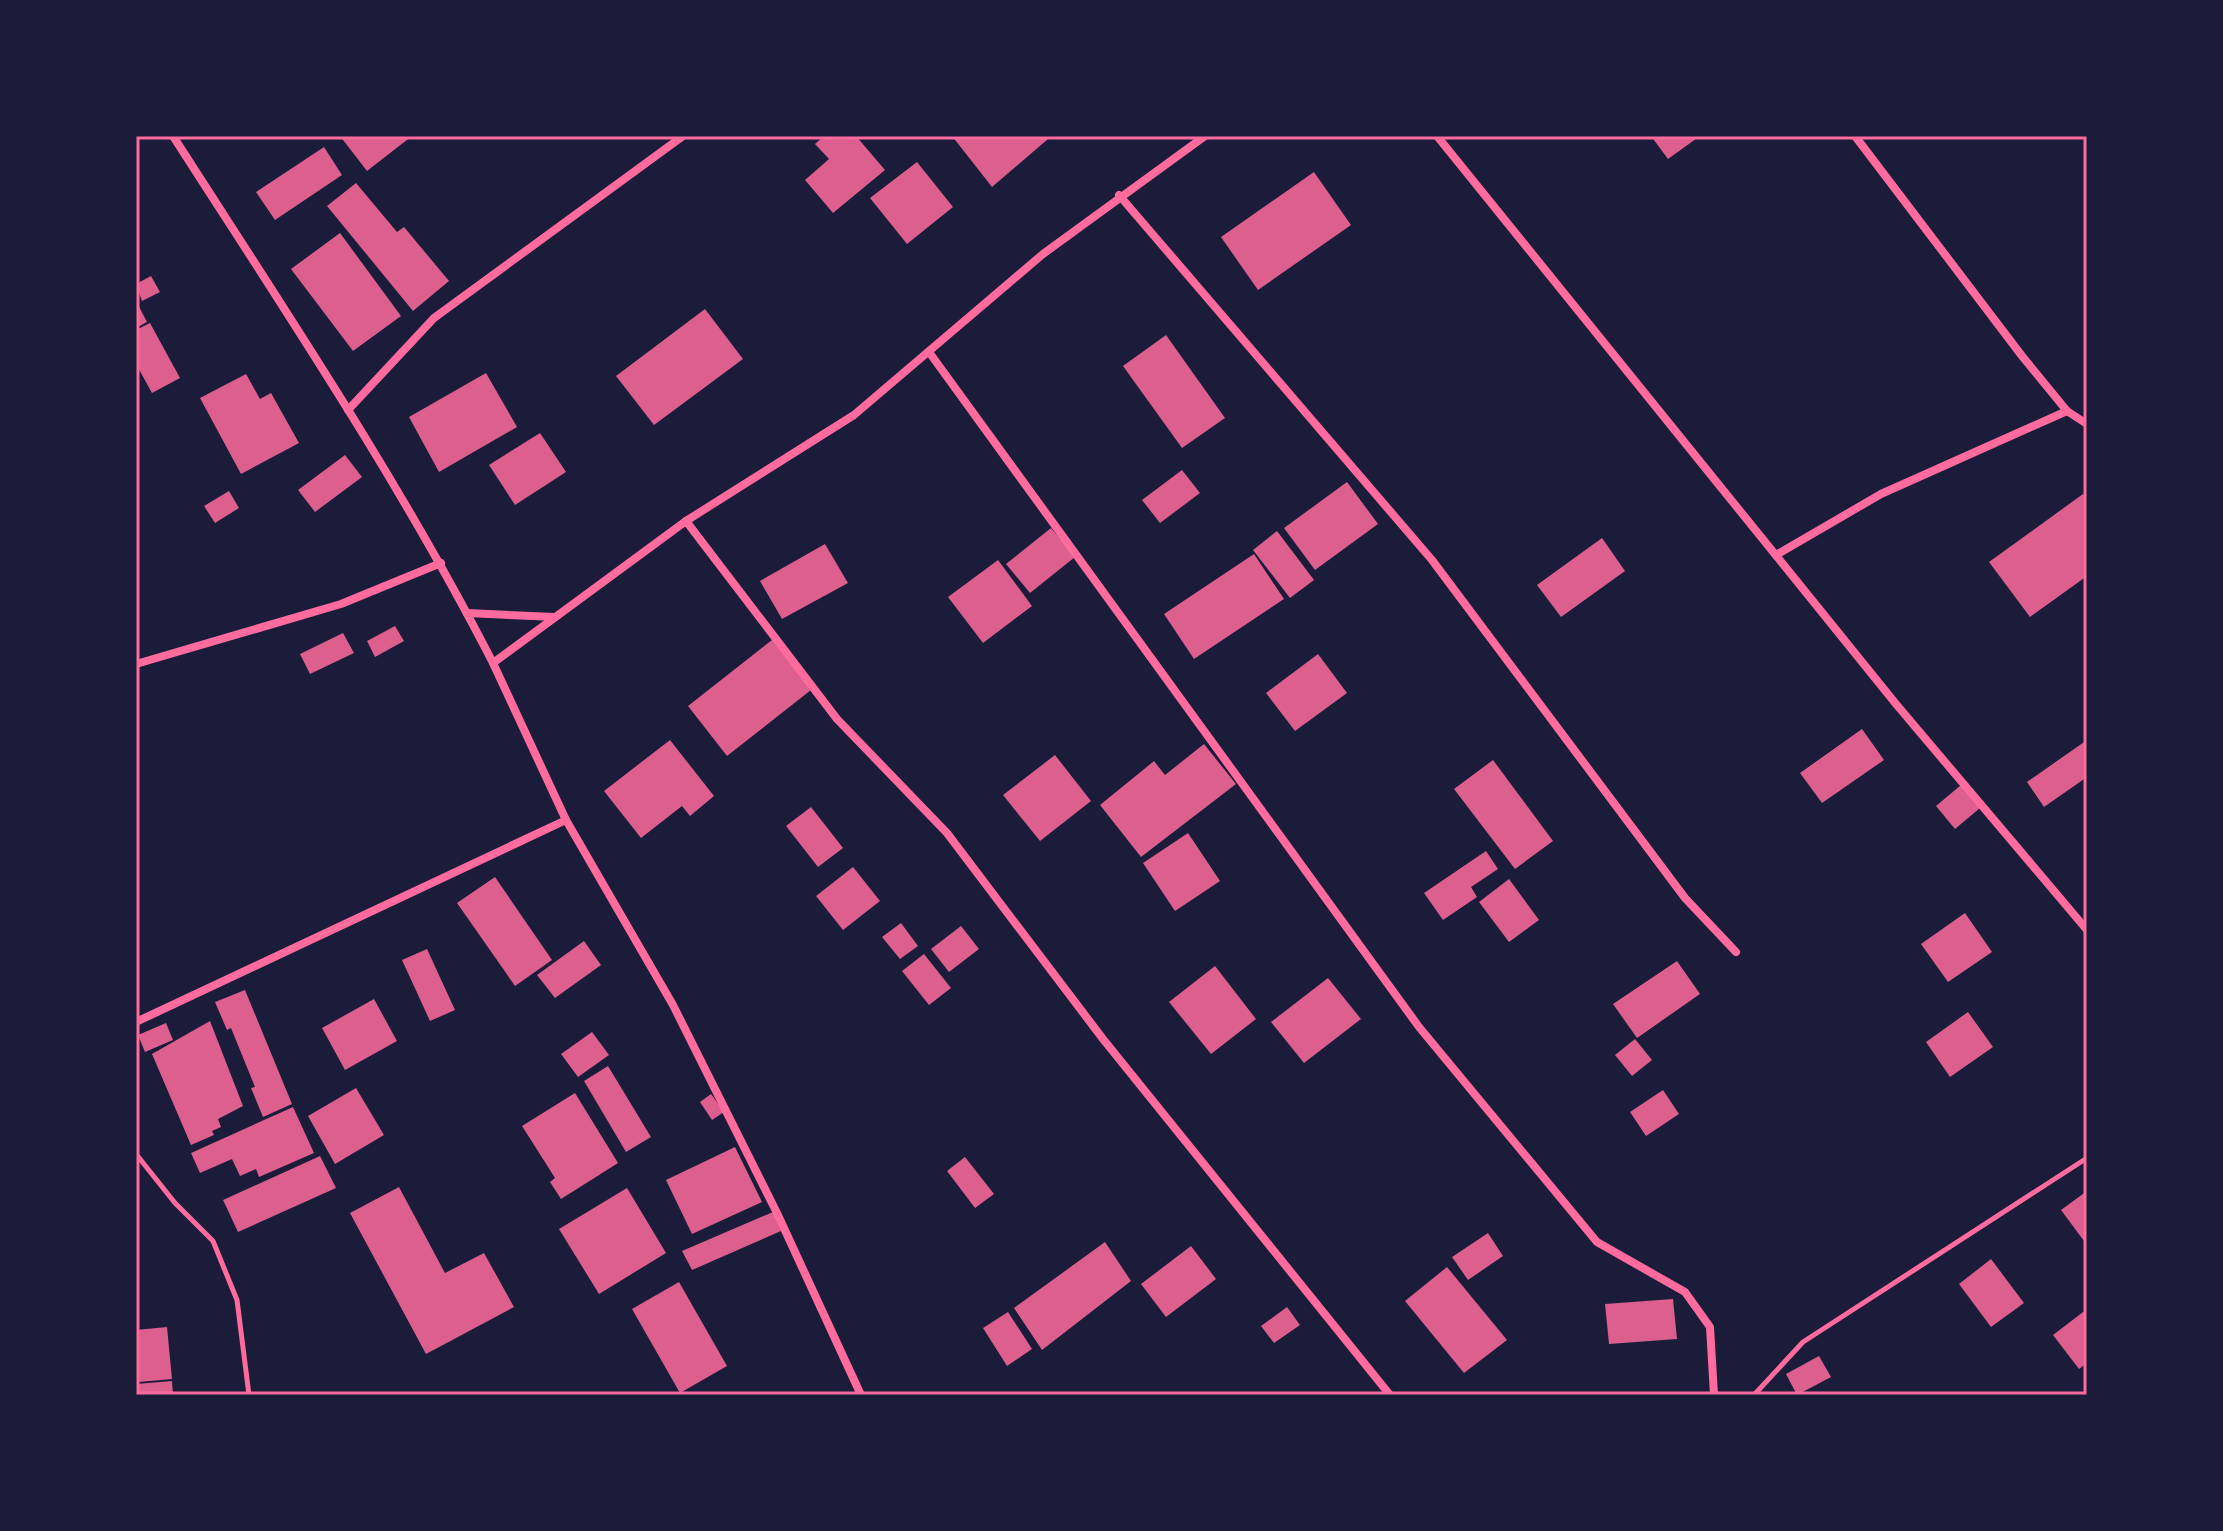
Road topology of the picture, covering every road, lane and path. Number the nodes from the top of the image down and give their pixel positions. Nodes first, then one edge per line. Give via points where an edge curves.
1 (173, 136) edge
2 (683, 136) edge
3 (1205, 136) edge
4 (1437, 136) edge
5 (1855, 136) edge
6 (1119, 195) junction
7 (929, 352) junction
8 (348, 410) junction
9 (2067, 411) junction
10 (2087, 424) edge
11 (686, 521) junction
12 (1776, 555) junction
13 (441, 563) junction
14 (467, 613) junction
15 (554, 617) junction
16 (493, 663) junction
17 (136, 664) edge
18 (566, 820) junction
19 (2087, 930) edge
20 (1736, 952) dead end
21 (136, 1022) edge
22 (136, 1154) edge
23 (2087, 1158) edge
24 (249, 1395) edge
25 (861, 1395) edge
26 (1390, 1395) edge
27 (1714, 1395) edge
28 (1754, 1395) edge

1 - 8 street
2 - 8 street via 434,318
3 - 6 street
4 - 12 street
5 - 9 street
6 - 7 street
6 - 20 street via 1432,560 1685,898
7 - 11 street via 854,415
7 - 27 street via 1419,1027 1597,1242 1685,1292 1710,1327
8 - 13 street
9 - 10 street
9 - 12 street via 1881,494
11 - 15 street
11 - 26 street via 837,719 947,833 1103,1039
12 - 19 street
13 - 14 street
13 - 17 street via 341,604
14 - 15 street
14 - 16 street
15 - 16 street
16 - 18 street
18 - 21 street
18 - 25 street via 673,1005
22 - 24 path via 213,1241 237,1300
23 - 28 path via 1803,1342

